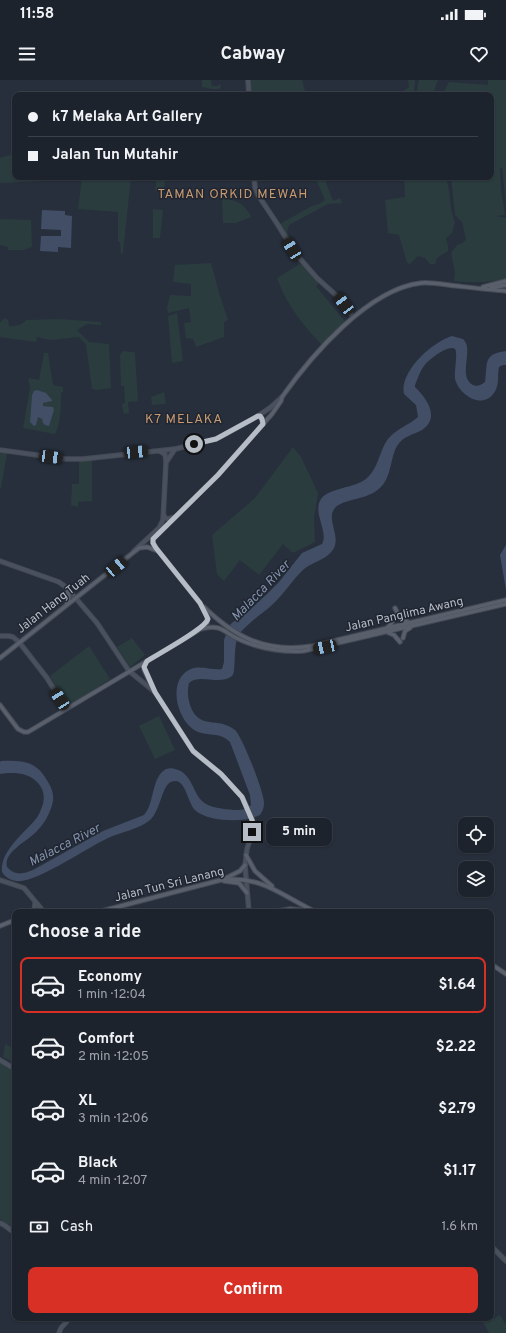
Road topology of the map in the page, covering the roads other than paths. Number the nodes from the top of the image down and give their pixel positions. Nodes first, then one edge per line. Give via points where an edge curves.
1 (248, 80) edge
2 (249, 92) edge
3 (254, 180) edge
4 (506, 281) edge
5 (506, 285) edge
6 (475, 288) junction
7 (486, 289) junction
8 (506, 291) edge
9 (353, 317) junction
10 (282, 397) junction
11 (258, 416) junction
12 (263, 424) junction
13 (175, 449) junction
14 (0, 450) edge
15 (156, 450) junction
16 (166, 462) junction
17 (164, 513) junction
18 (176, 516) junction
19 (159, 551) junction
20 (134, 552) junction
21 (0, 561) edge
22 (67, 588) junction
23 (76, 598) junction
24 (506, 600) edge
25 (200, 603) junction
26 (67, 604) junction
27 (506, 604) edge
28 (395, 608) dead end
29 (394, 618) dead end
30 (412, 624) junction
31 (224, 628) junction
32 (199, 630) junction
33 (386, 631) junction
34 (0, 636) edge
35 (403, 638) dead end
36 (19, 642) junction
37 (400, 642) dead end
38 (0, 658) edge
39 (147, 661) junction
40 (130, 672) junction
41 (155, 692) junction
42 (0, 705) edge
43 (66, 709) junction
44 (246, 855) junction
45 (245, 865) junction
46 (0, 880) edge
47 (222, 880) junction
48 (246, 880) junction
49 (279, 891) junction
50 (247, 893) junction
51 (35, 903) junction
52 (34, 909) edge
53 (41, 909) edge
54 (110, 909) edge
55 (249, 909) edge
56 (310, 909) edge
57 (12, 921) edge
58 (0, 926) edge
59 (494, 966) edge
60 (506, 974) edge
61 (0, 1060) edge
62 (12, 1067) edge
63 (0, 1223) edge
64 (12, 1231) edge
65 (494, 1249) edge
66 (506, 1261) edge
67 (67, 1321) edge
68 (58, 1333) edge

1 - 2 street
3 - 9 street via 259,197 295,253 338,297
4 - 6 main road
5 - 7 main road
6 - 7 main road
6 - 9 main road via 433,283 408,286 390,293
7 - 8 main road
9 - 10 main road via 299,374
10 - 11 street
10 - 12 main road
11 - 12 main road via 261,417
11 - 13 street via 216,439
12 - 18 main road via 218,475
13 - 15 street
13 - 16 street
14 - 15 street via 74,459
15 - 16 street via 165,454
16 - 17 street
17 - 18 street via 166,519
17 - 20 street via 158,528
18 - 19 main road via 153,539
19 - 20 main road, Jalan Hang Tuah via 147,547
19 - 25 main road
20 - 23 main road, Jalan Hang Tuah
21 - 22 street via 59,582
22 - 23 street
22 - 26 main road
23 - 26 main road, Jalan Hang Tuah
23 - 40 street via 101,627
24 - 30 main road, Jalan Panglima Awang
25 - 31 main road, Jalan Panglima Awang
25 - 32 main road via 208,619
26 - 36 main road, Jalan Hang Tuah
27 - 30 main road, Jalan Panglima Awang
28 - 30 main road via 401,620
29 - 33 main road
30 - 33 main road, Jalan Panglima Awang
30 - 35 main road via 405,631
31 - 32 main road, Jalan Panglima Awang via 214,626
31 - 33 main road, Jalan Panglima Awang via 242,639 273,646 302,647
32 - 39 main road
33 - 37 main road
34 - 36 street via 13,637
36 - 38 main road, Jalan Hang Tuah
36 - 43 street via 47,678
39 - 40 main road
39 - 41 main road via 144,670
40 - 41 street
40 - 43 main road
41 - 44 street via 193,751 229,782 242,797 252,820 253,831
42 - 43 main road via 18,729 24,732
44 - 45 street
44 - 49 main road via 254,871
45 - 47 main road via 240,871
45 - 48 street
46 - 51 street via 24,888
47 - 48 main road, Jalan Tun Sri Lanang
47 - 50 main road via 239,883
47 - 54 main road, Jalan Tun Sri Lanang
48 - 49 main road, Jalan Tun Sri Lanang
48 - 50 street
49 - 56 main road
50 - 55 street
51 - 52 street
51 - 53 street
57 - 58 main road
59 - 60 main road
61 - 62 street
63 - 64 street
65 - 66 street
67 - 68 street

